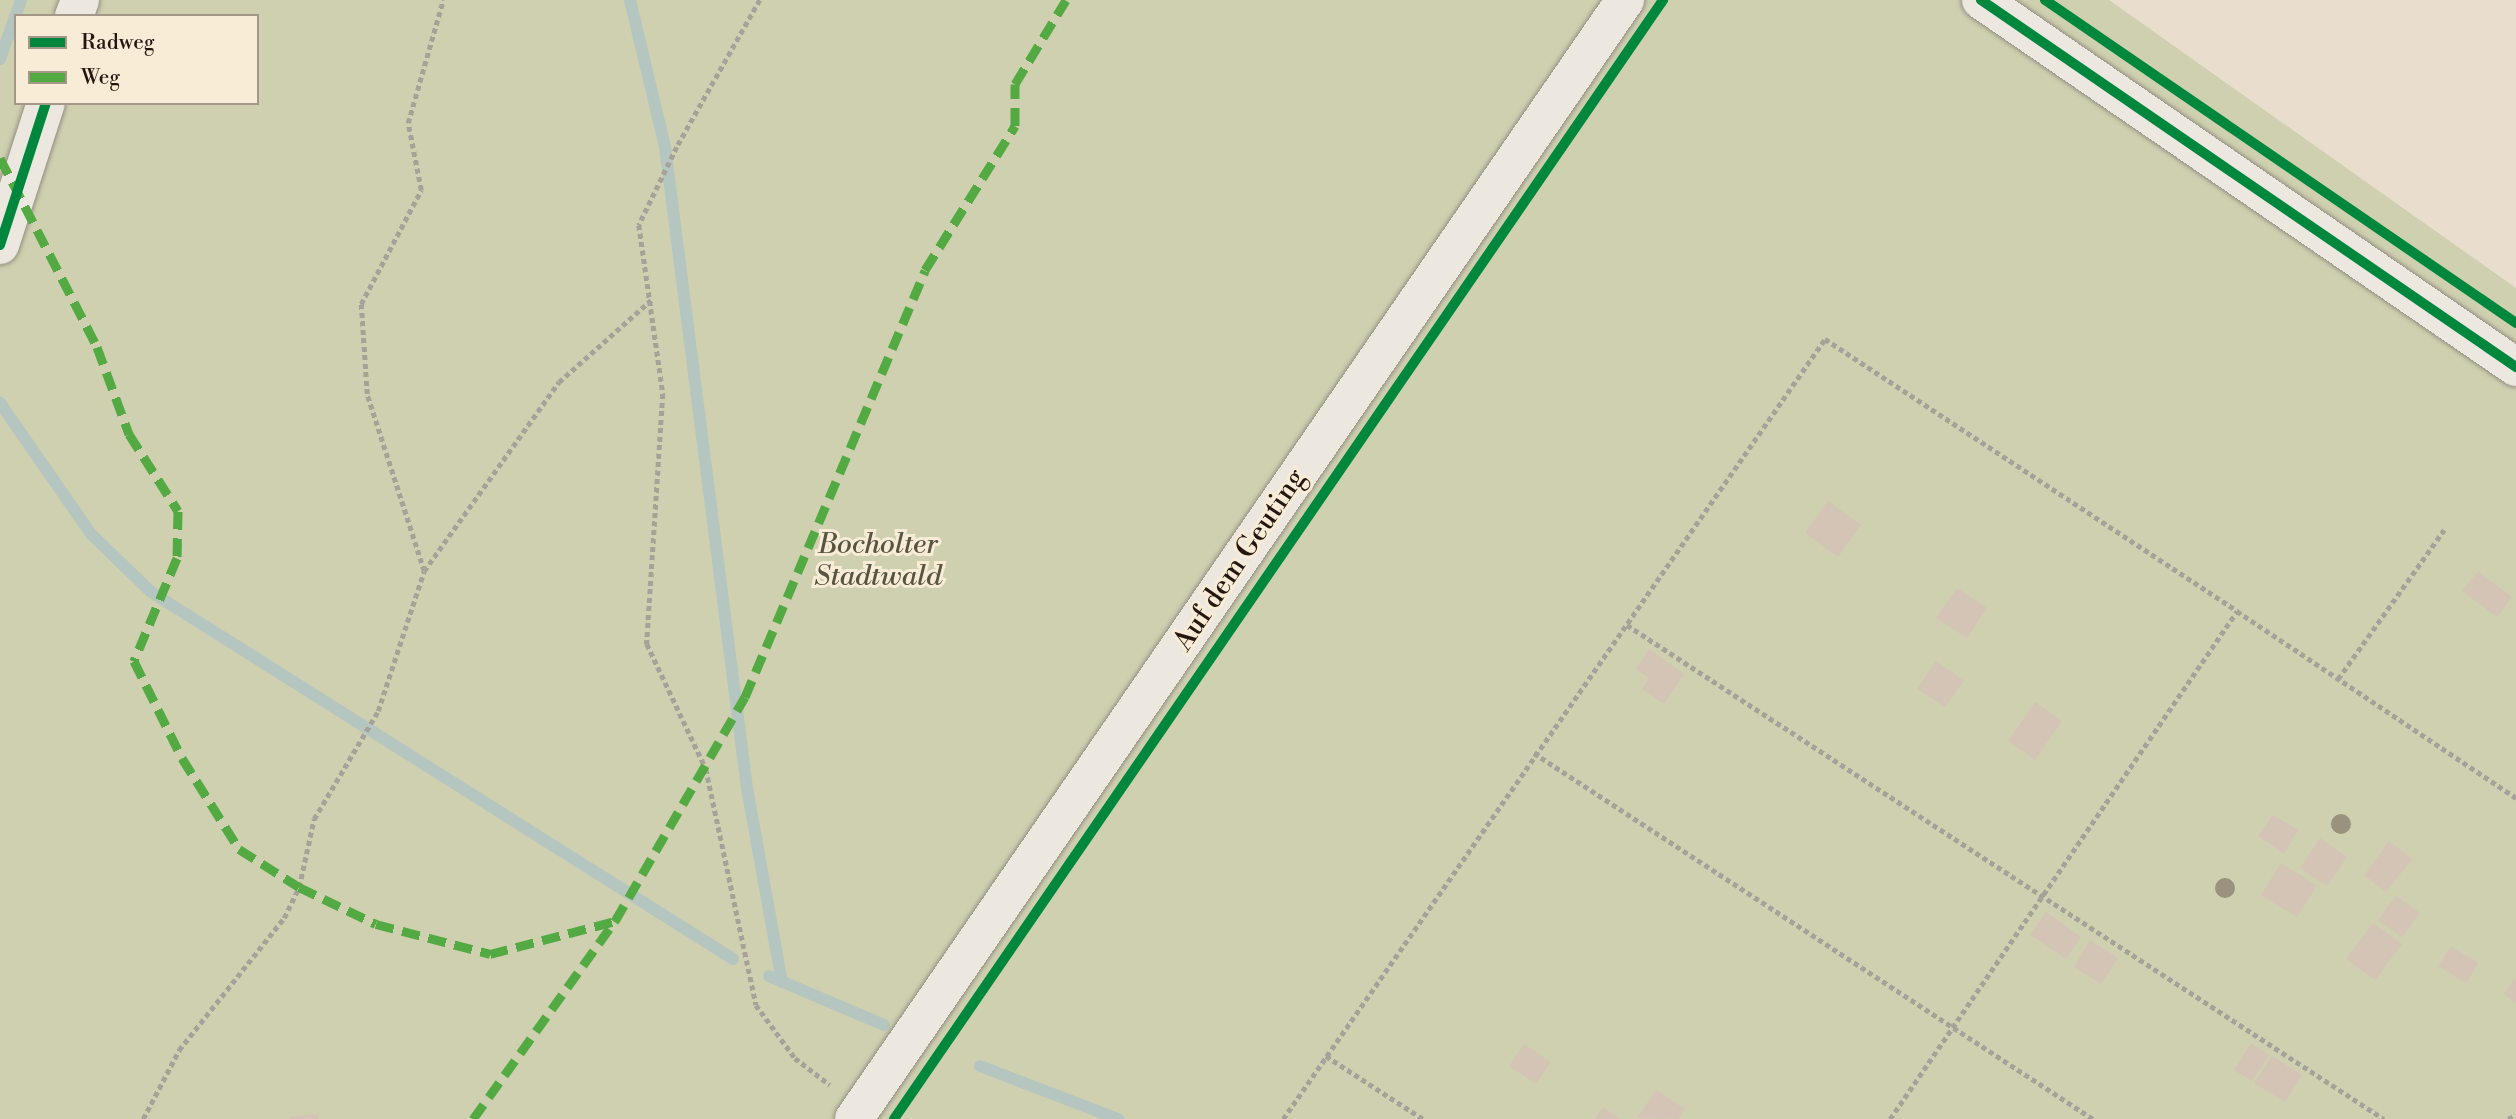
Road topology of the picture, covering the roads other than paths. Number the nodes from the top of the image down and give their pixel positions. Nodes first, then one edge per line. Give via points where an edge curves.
1 (1625, 0) edge
2 (1981, 0) edge
3 (45, 105) edge
4 (0, 245) edge
5 (2516, 367) edge
6 (858, 1114) edge

1 - 6 street, Auf dem Geuting
2 - 5 street
3 - 4 street

